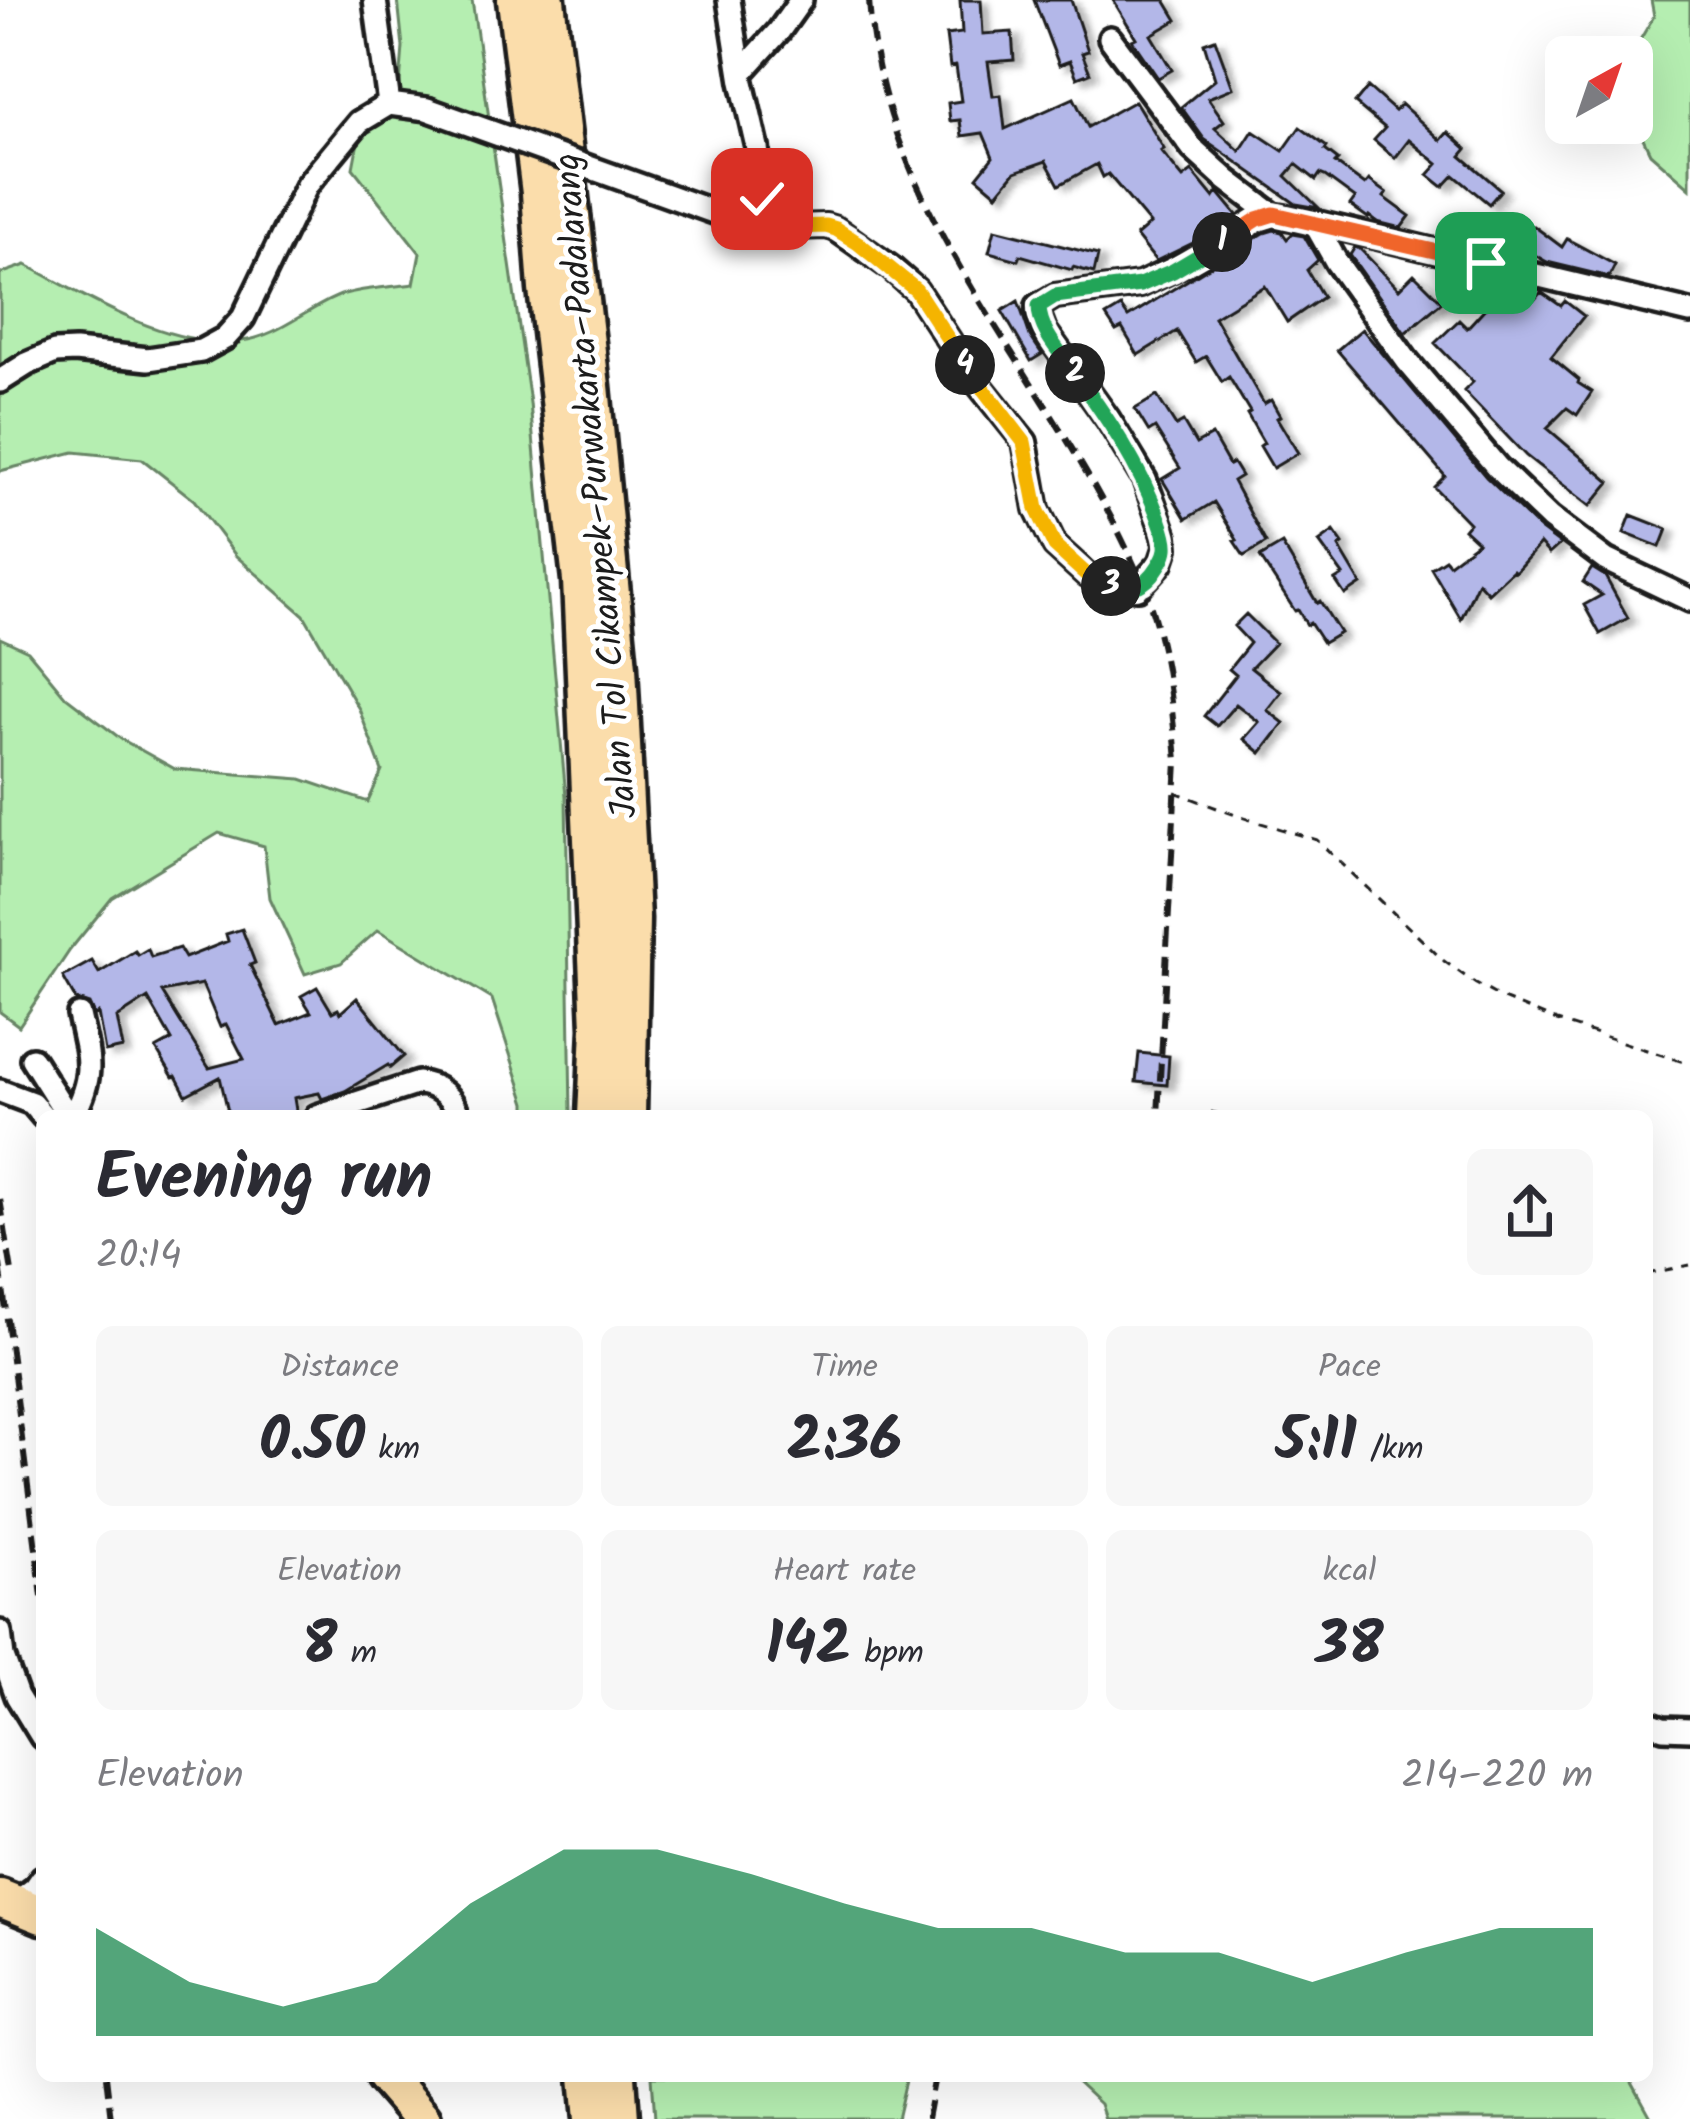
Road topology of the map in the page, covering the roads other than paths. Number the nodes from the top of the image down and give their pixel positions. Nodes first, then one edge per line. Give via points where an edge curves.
1 (375, 0) edge
2 (517, 0) edge
3 (546, 0) edge
4 (730, 0) edge
5 (801, 0) edge
6 (1110, 38) dead end
7 (740, 73) junction
8 (389, 104) junction
9 (1274, 214) junction
10 (1314, 222) junction
11 (760, 223) junction
12 (1690, 312) edge
13 (0, 381) edge
14 (1690, 600) edge
15 (80, 1015) dead end
16 (32, 1059) dead end
17 (0, 1091) edge
18 (385, 1105) edge
19 (38, 1110) edge
20 (67, 1110) edge
21 (75, 1110) edge
22 (354, 1110) edge
23 (457, 1110) edge
24 (596, 1110) edge
25 (627, 1110) edge
26 (0, 1632) edge
27 (17, 1696) junction
28 (36, 1698) edge
29 (1653, 1725) edge
30 (36, 1726) edge
31 (1690, 1730) edge
32 (390, 2082) edge
33 (590, 2082) edge
34 (617, 2082) edge
35 (422, 2119) edge
36 (593, 2119) edge
37 (620, 2119) edge

1 - 8 street
2 - 24 highway, Jalan Tol Cikampek–Purwakarta–Padalarang via 581,580 601,1028
3 - 25 highway, Jalan Tol Cikampek–Purwakarta–Padalarang via 618,667 631,919
4 - 7 street
5 - 7 street
6 - 9 street via 1193,149
7 - 11 street via 757,147
8 - 11 street, bridge via 427,109
8 - 13 street via 359,122 307,185 243,318 225,338 201,351 148,358 55,352
9 - 10 street
9 - 11 street via 1140,285 1055,296 1039,306 1044,330 1145,480 1158,517 1166,548 1138,588 1088,576 1055,546 1037,509 1024,442 916,290 836,229
10 - 12 street
10 - 14 street via 1407,362 1497,466 1606,560
15 - 21 street via 88,1077
16 - 20 street
17 - 19 street
18 - 22 street
18 - 23 street via 425,1083
26 - 27 street
27 - 28 street
27 - 30 street
29 - 31 street
32 - 35 highway
33 - 36 highway
34 - 37 highway

